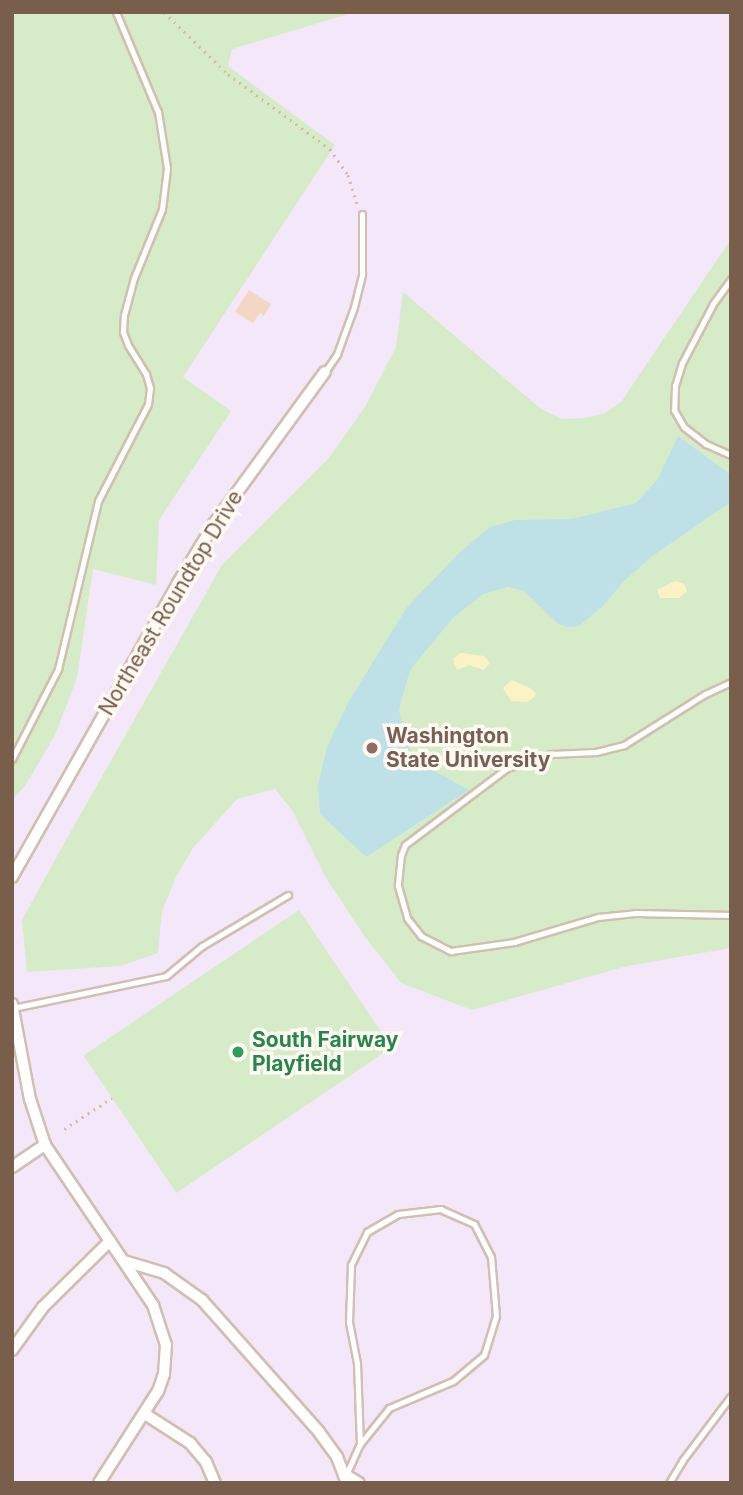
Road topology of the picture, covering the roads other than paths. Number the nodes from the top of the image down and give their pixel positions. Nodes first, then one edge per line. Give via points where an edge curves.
1 (116, 12) edge
2 (362, 214) road end
3 (731, 279) edge
4 (324, 372) joint
5 (731, 455) edge
6 (731, 682) edge
7 (12, 759) edge
8 (12, 877) edge
9 (288, 895) dead end
10 (731, 915) edge
11 (13, 1006) edge
12 (45, 1145) junction
13 (12, 1167) edge
14 (110, 1241) junction
15 (124, 1261) junction
16 (12, 1350) edge
17 (731, 1396) edge
18 (145, 1414) junction
19 (360, 1444) junction
20 (346, 1479) edge
21 (100, 1483) edge
22 (215, 1483) edge
23 (359, 1483) edge
24 (669, 1483) edge

1 - 7 lane via 158,112 167,168 162,209 124,315 125,339 150,388 148,404 98,501 58,669
2 - 4 lane, Northeast Roundtop Drive via 362,274 337,354
3 - 5 lane via 682,363 674,398 674,410 684,427
4 - 8 street, Northeast Roundtop Drive via 192,559
6 - 10 lane via 624,744 551,754 507,768 405,845 398,886 407,918 421,936 451,951 514,942 598,917
9 - 11 lane via 202,946 166,976
11 - 12 street via 30,1099
12 - 13 street
12 - 14 street
14 - 15 street
14 - 16 street via 52,1297
15 - 18 street via 153,1305 166,1345 164,1374
15 - 20 street via 164,1273 202,1300 319,1432
17 - 24 lane
18 - 21 street
18 - 22 street via 190,1443
19 - 19 lane via 389,1408 453,1381 484,1355 496,1316 491,1257 474,1224 441,1209 398,1214 367,1232 351,1265 349,1322 357,1363
19 - 20 lane
20 - 23 street

